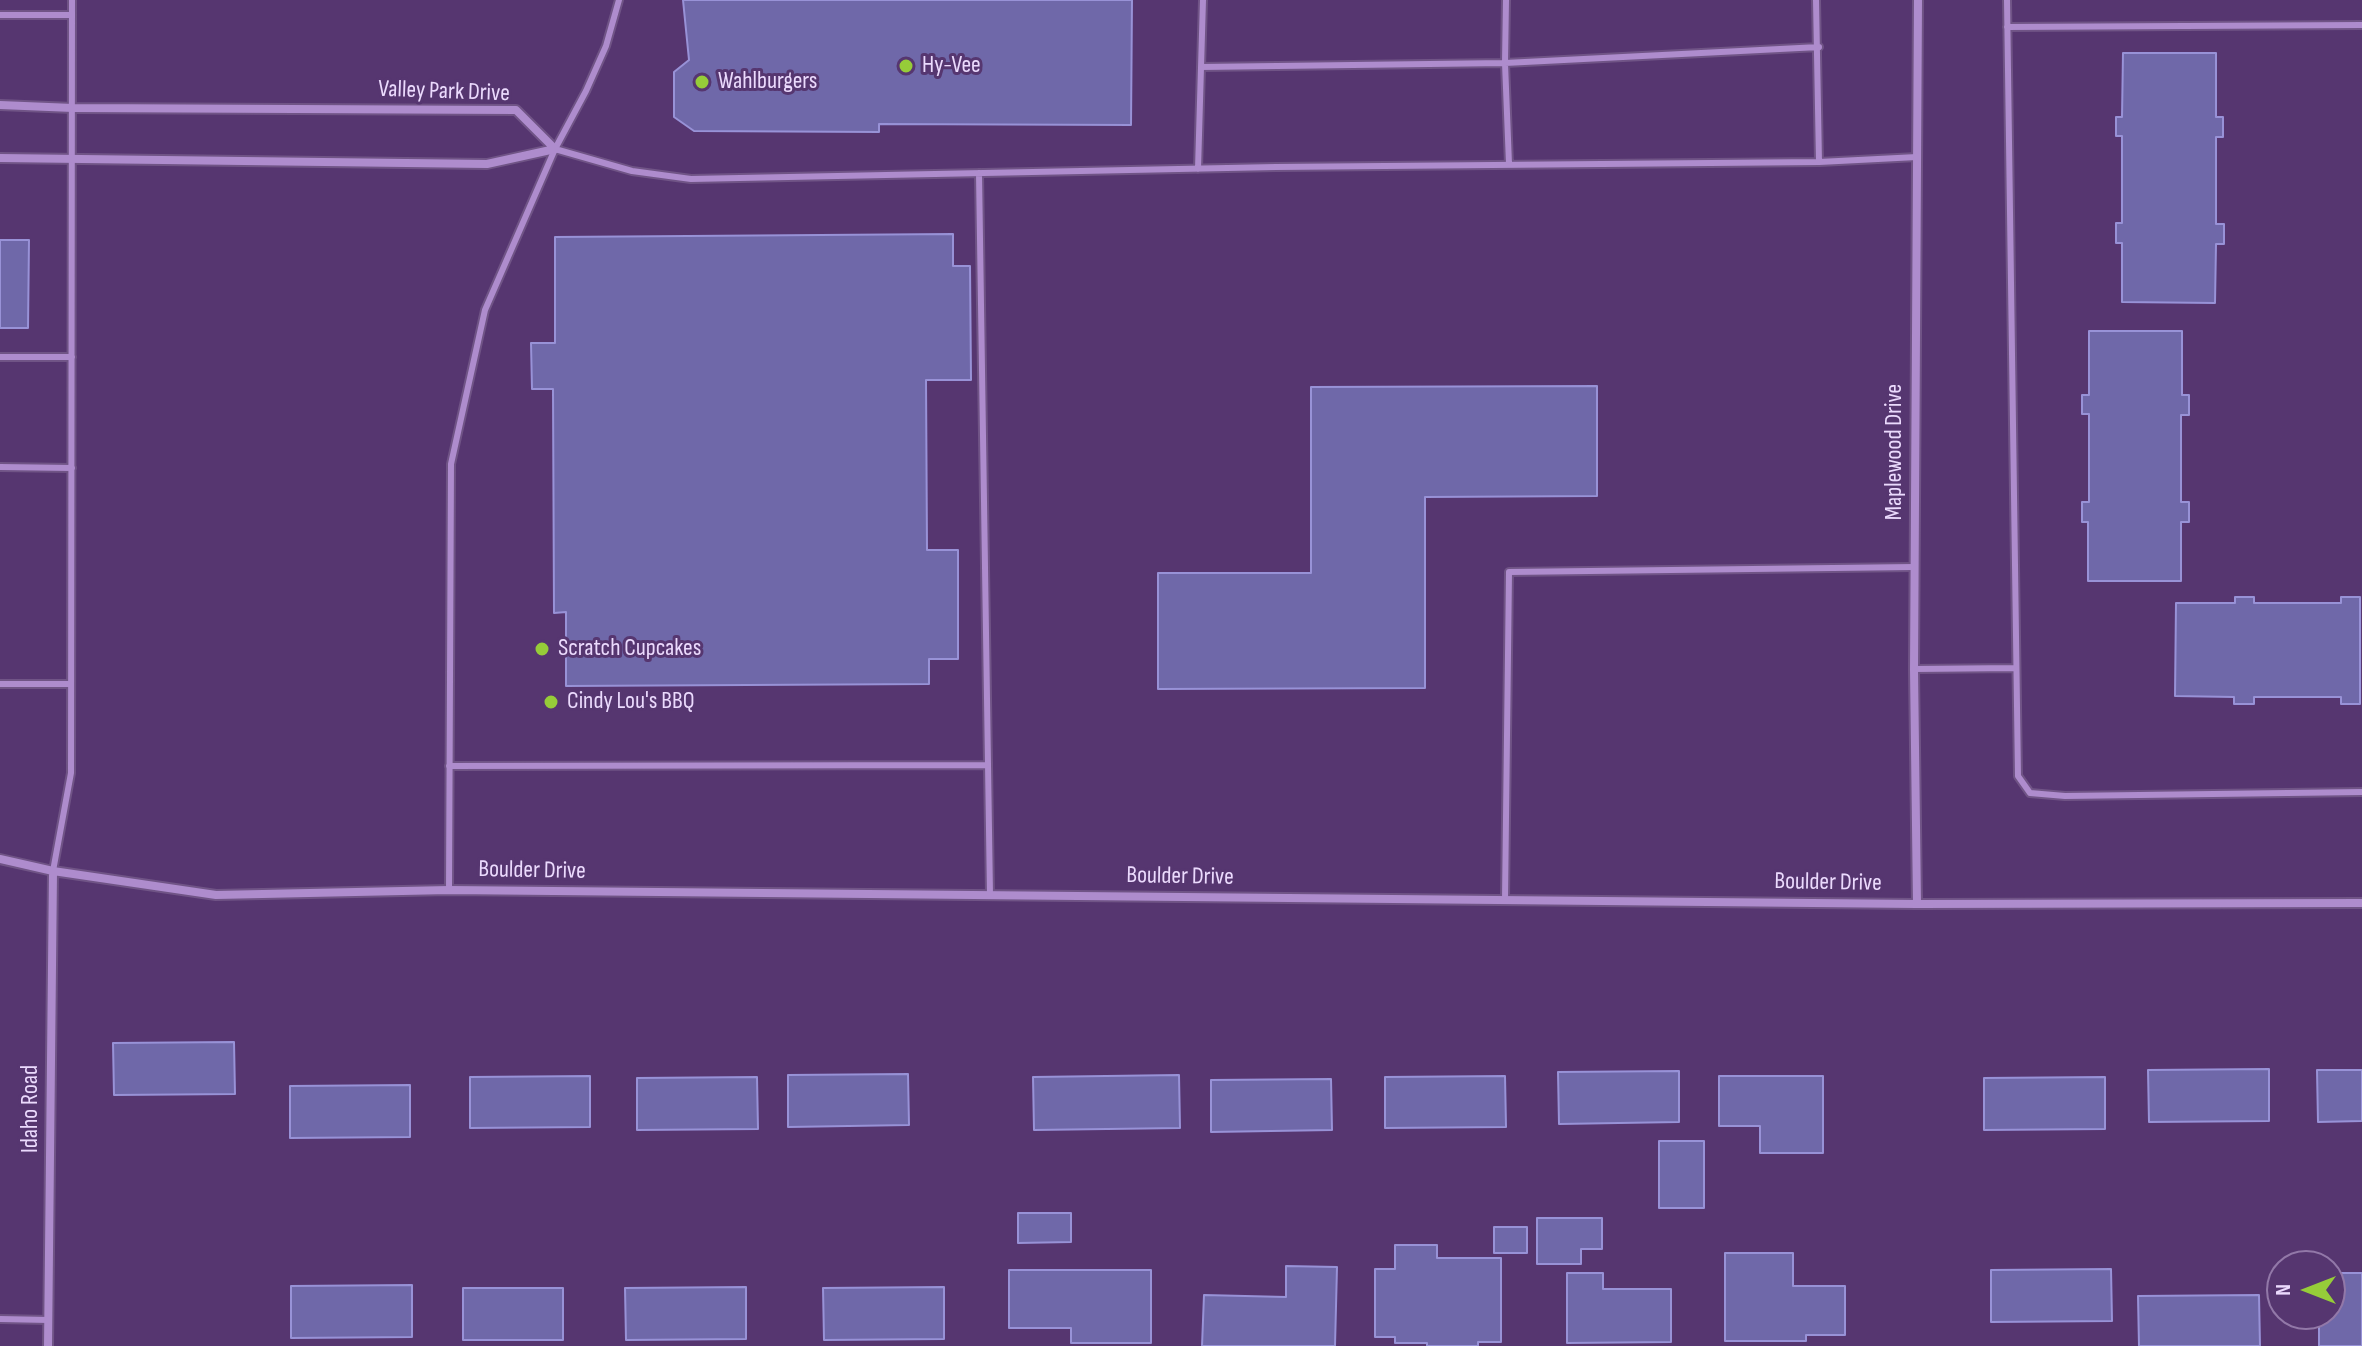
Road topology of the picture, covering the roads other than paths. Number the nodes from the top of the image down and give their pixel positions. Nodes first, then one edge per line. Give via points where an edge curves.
1 (72, 0) edge
2 (619, 0) edge
3 (1203, 0) edge
4 (1506, 0) edge
5 (1816, 0) edge
6 (1918, 0) edge
7 (2007, 0) edge
8 (0, 15) edge
9 (72, 15) junction
10 (2362, 25) edge
11 (2007, 27) junction
12 (1819, 47) junction
13 (1505, 63) junction
14 (1201, 67) junction
15 (0, 105) edge
16 (73, 108) junction
17 (555, 149) junction
18 (1917, 157) junction
19 (0, 158) edge
20 (72, 159) junction
21 (1819, 162) junction
22 (1509, 164) junction
23 (1198, 169) junction
24 (979, 173) junction
25 (0, 357) edge
26 (72, 357) junction
27 (0, 467) edge
28 (72, 468) junction
29 (1914, 567) junction
30 (2016, 668) junction
31 (1914, 669) junction
32 (0, 684) edge
33 (71, 684) junction
34 (987, 765) junction
35 (449, 766) junction
36 (2362, 792) edge
37 (0, 859) edge
38 (53, 871) junction
39 (449, 890) junction
40 (990, 895) junction
41 (1505, 900) junction
42 (2362, 903) edge
43 (1917, 904) junction
44 (0, 1319) edge
45 (49, 1320) junction
46 (48, 1346) edge

1 - 9 lane
2 - 17 lane via 606,46
3 - 14 lane
4 - 13 lane
5 - 12 lane
6 - 18 street, Maplewood Drive
7 - 11 lane
8 - 9 lane
9 - 16 lane
10 - 11 lane
11 - 30 lane
12 - 13 lane
12 - 21 lane
13 - 14 lane
13 - 22 lane
14 - 23 lane
15 - 16 street, Valley Park Drive
16 - 17 street, Valley Park Drive via 516,110
16 - 20 lane
17 - 20 street via 487,164
17 - 24 lane via 632,171 691,179
17 - 35 lane via 485,310 451,464
18 - 21 lane
18 - 29 street, Maplewood Drive
19 - 20 street
20 - 26 lane
21 - 22 lane
22 - 23 lane
23 - 24 lane
24 - 34 lane
25 - 26 lane
26 - 28 lane
27 - 28 lane
28 - 33 lane
29 - 31 street, Maplewood Drive
29 - 41 lane via 1509,572
30 - 31 lane
30 - 36 lane via 2018,776 2030,793
31 - 43 street, Maplewood Drive
32 - 33 lane
33 - 38 lane via 71,773
34 - 35 lane
34 - 40 lane
35 - 39 lane
37 - 38 street, Boulder Drive
38 - 39 street, Boulder Drive via 216,895
38 - 45 street, Idaho Road
39 - 40 street, Boulder Drive
40 - 41 street, Boulder Drive
41 - 43 street, Boulder Drive
42 - 43 street, Boulder Drive
44 - 45 lane
45 - 46 street, Idaho Road

